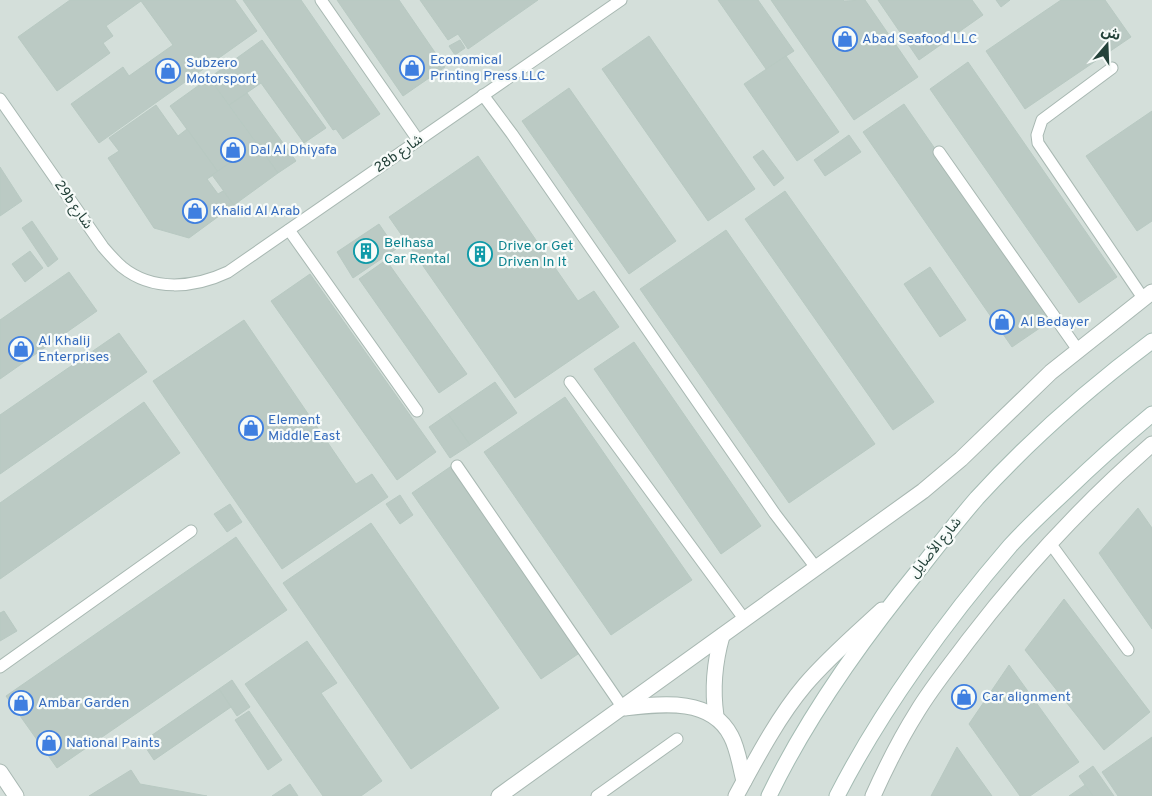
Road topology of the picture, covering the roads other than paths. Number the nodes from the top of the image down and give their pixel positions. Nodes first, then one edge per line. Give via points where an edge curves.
1 (321, 0) edge
2 (620, 0) edge
3 (1112, 68) dead end
4 (483, 96) junction
5 (0, 99) edge
6 (418, 140) junction
7 (939, 152) dead end
8 (289, 230) junction
9 (168, 285) joint
10 (1148, 295) edge
11 (1152, 341) edge
12 (1078, 350) junction
13 (570, 382) dead end
14 (417, 411) dead end
15 (1152, 414) edge
16 (1152, 444) edge
17 (457, 466) dead end
18 (191, 531) dead end
19 (1050, 543) junction
20 (817, 569) junction
21 (900, 593) junction
22 (744, 620) junction
23 (722, 636) junction
24 (1128, 650) dead end
25 (0, 667) edge
26 (623, 708) junction
27 (716, 716) junction
28 (677, 739) dead end
29 (0, 772) edge
30 (744, 781) junction
31 (16, 796) edge
32 (499, 796) edge
33 (597, 796) edge
34 (736, 796) edge
35 (769, 796) edge
36 (837, 796) edge
37 (873, 796) edge

1 - 6 lane
2 - 4 lane, 28b شارع
3 - 10 lane via 1042,120 1038,143
4 - 6 lane, 28b شارع
4 - 20 lane via 775,514
5 - 9 lane, 29b شارع via 103,248 122,267 144,280
6 - 8 lane, 28b شارع
7 - 12 lane
8 - 9 lane, 28b شارع via 212,280
8 - 14 lane
10 - 12 street
11 - 21 street, شارع الأصايل via 1083,395 1010,463
12 - 20 street via 924,491
13 - 22 lane
15 - 36 street via 1094,464 1011,545 906,683
16 - 19 street via 1107,484
17 - 26 lane
18 - 25 lane
19 - 24 lane
19 - 37 street via 991,611 917,712
20 - 22 street
21 - 30 street via 805,685
21 - 35 street, شارع الأصايل via 812,718
22 - 23 street
23 - 26 street
23 - 27 street via 714,676
26 - 27 street via 672,704
26 - 32 street
27 - 30 street via 736,746
28 - 33 lane
29 - 31 street
30 - 34 street

